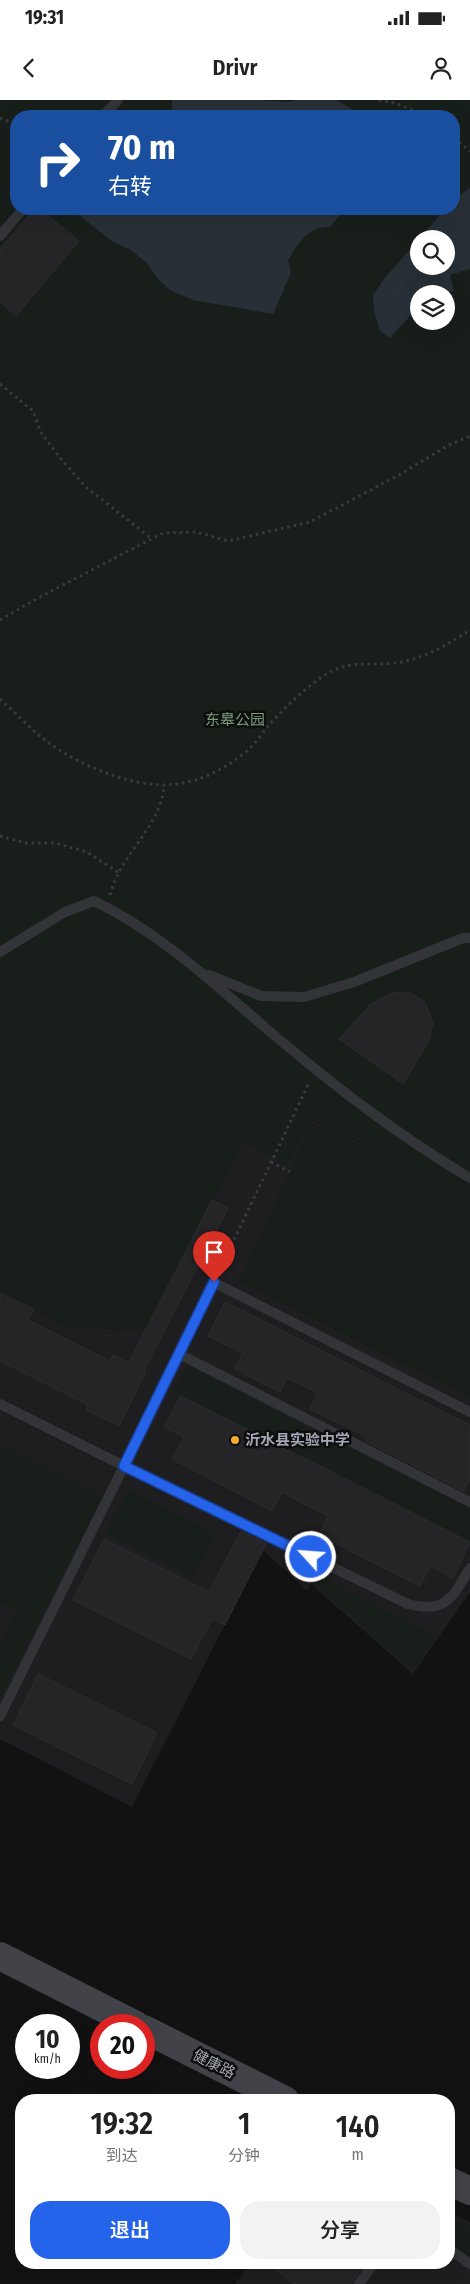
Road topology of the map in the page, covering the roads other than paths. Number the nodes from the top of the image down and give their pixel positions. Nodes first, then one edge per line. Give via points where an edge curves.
1 (118, 100) edge
2 (109, 110) edge
3 (18, 215) edge
4 (0, 236) edge
5 (470, 938) edge
6 (0, 952) edge
7 (195, 969) junction
8 (470, 1178) edge
9 (179, 1354) junction
10 (0, 1404) edge
11 (470, 1412) edge
12 (124, 1466) junction
13 (470, 1502) edge
14 (470, 1568) edge
15 (0, 1716) edge
16 (0, 1956) edge
17 (114, 2014) edge
18 (155, 2035) edge
19 (273, 2094) edge
20 (455, 2185) edge
21 (470, 2192) edge
22 (455, 2253) edge
23 (470, 2264) edge
24 (371, 2269) edge
25 (359, 2284) edge

1 - 2 lane
3 - 4 lane
5 - 7 lane via 304,998 260,996
6 - 7 lane via 65,912 94,901 123,915
7 - 8 lane via 379,1120
9 - 11 lane via 213,1283
9 - 12 lane
9 - 13 lane
10 - 12 lane
12 - 14 lane via 408,1604 435,1608 443,1604 456,1591
12 - 15 lane
16 - 17 main road
18 - 19 main road, 健康路
20 - 21 main road
22 - 23 lane
24 - 25 lane

